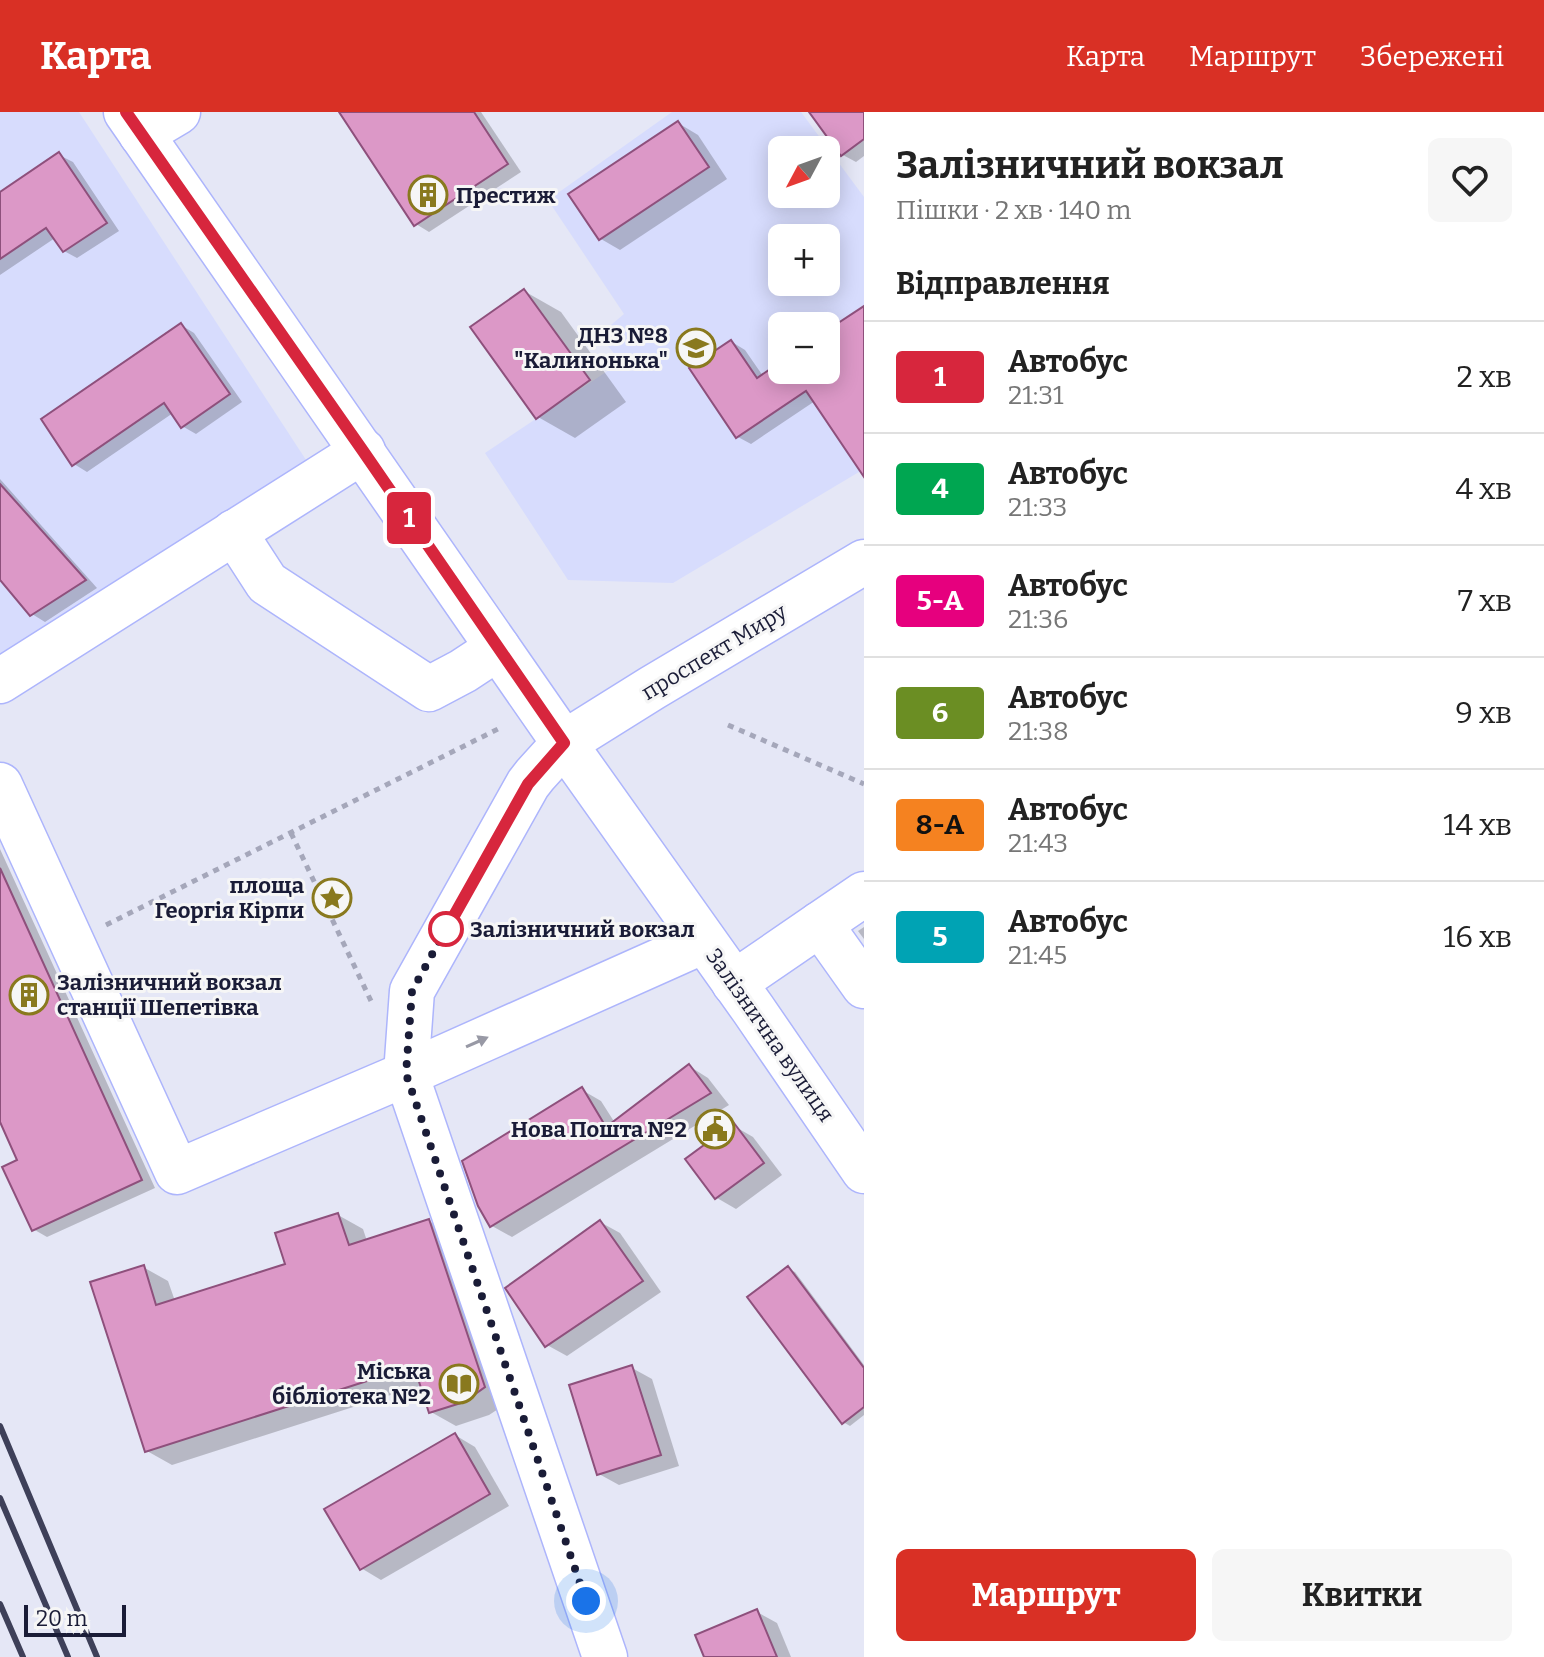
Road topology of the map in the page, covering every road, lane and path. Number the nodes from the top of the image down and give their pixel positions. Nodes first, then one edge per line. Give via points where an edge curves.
1 (178, 112) edge
2 (133, 123) edge
3 (363, 451) junction
4 (234, 532) junction
5 (864, 562) edge
6 (498, 648) junction
7 (1, 679) edge
8 (728, 725) dead end
9 (502, 727) dead end
10 (564, 743) junction
11 (864, 784) edge
12 (0, 785) edge
13 (291, 833) junction
14 (864, 894) edge
15 (820, 924) junction
16 (704, 941) junction
17 (72, 942) junction
18 (734, 983) junction
19 (864, 986) edge
20 (372, 1003) dead end
21 (406, 1074) junction
22 (864, 1171) edge
23 (605, 1657) edge

1 - 2 street
2 - 3 street, Залізнична вулиця
3 - 4 street
3 - 6 street, Залізнична вулиця
4 - 6 street via 267,583 429,689
4 - 7 street
5 - 10 street, проспект Миру
6 - 10 street, Залізнична вулиця
8 - 11 path
9 - 13 path
10 - 16 street, Залізнична вулиця
10 - 21 street, проспект Миру via 528,784 412,991
12 - 17 street
13 - 17 path
13 - 20 path
14 - 15 street
15 - 18 street
15 - 19 street
16 - 18 street, Залізнична вулиця
21 -> 16 street
17 - 21 street via 177,1172
18 - 22 street, Залізнична вулиця
21 - 23 street

